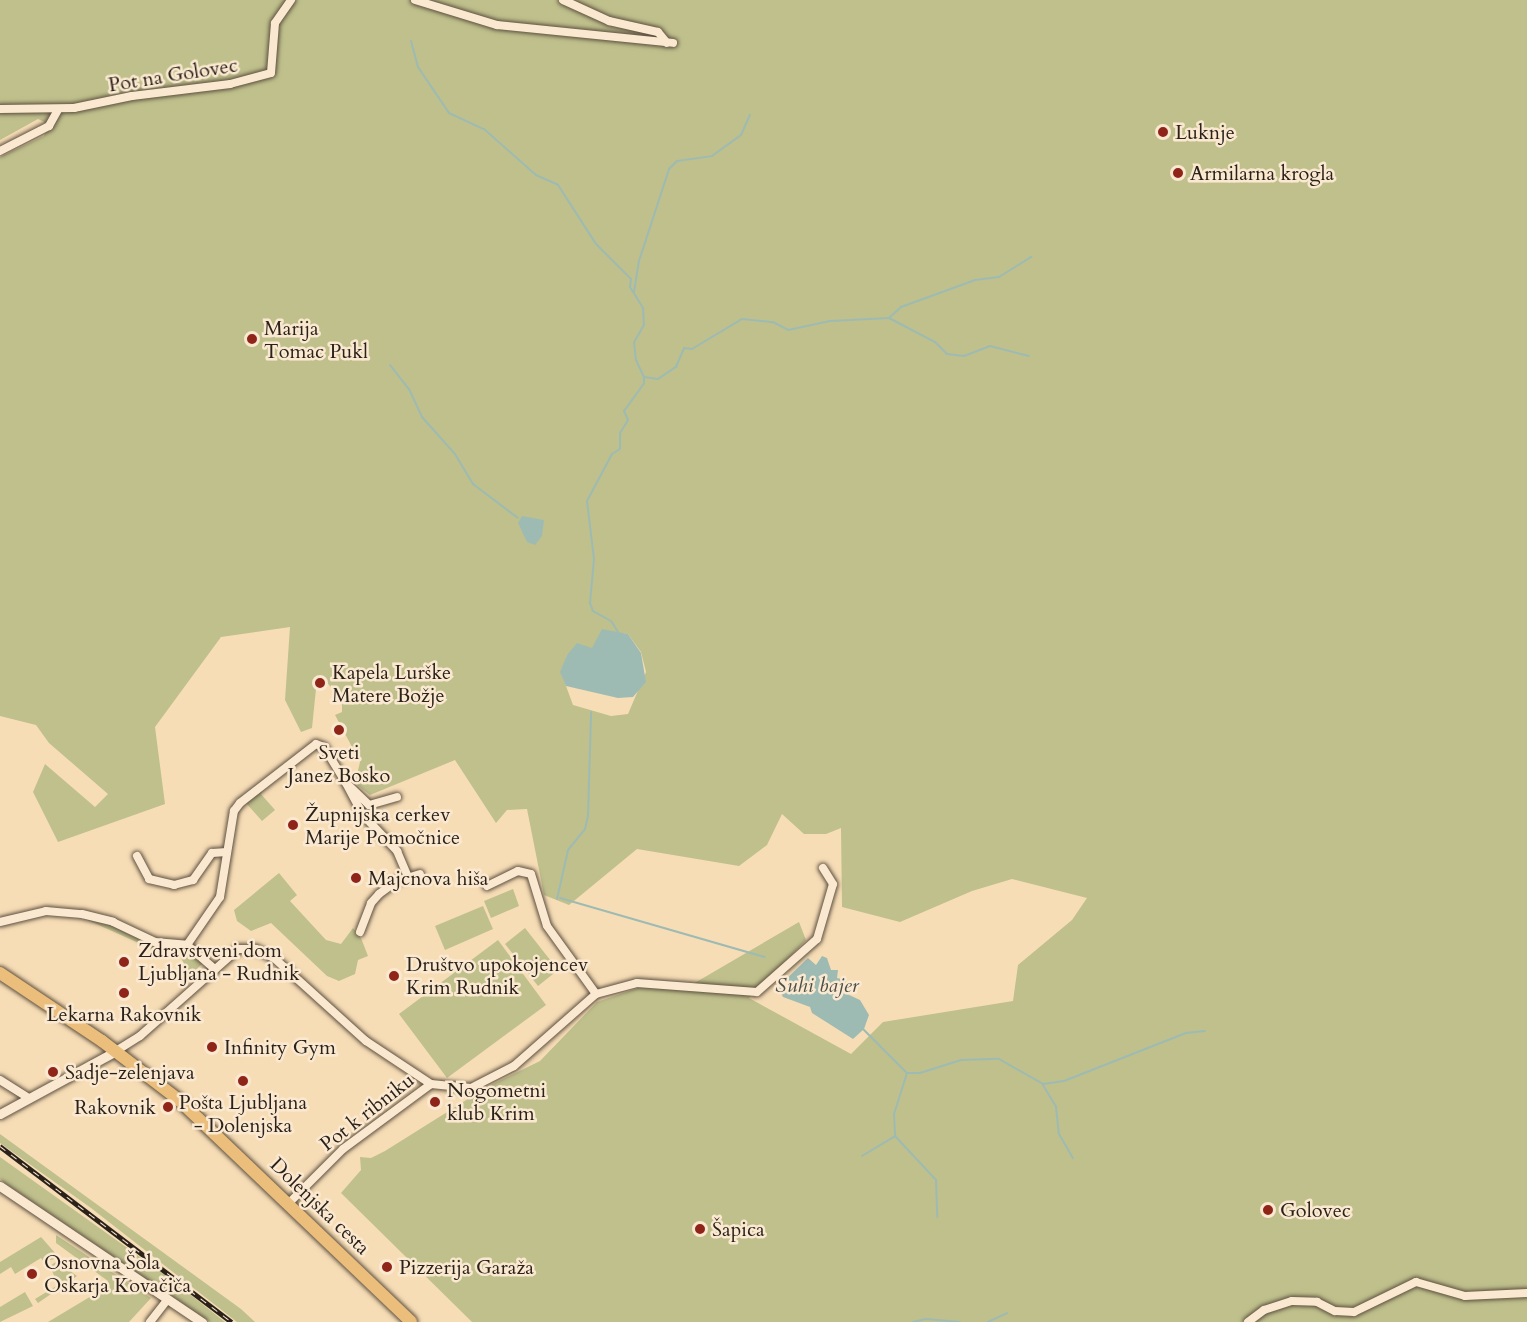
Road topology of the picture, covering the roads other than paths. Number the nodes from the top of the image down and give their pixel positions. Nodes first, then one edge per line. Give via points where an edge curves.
1 (291, 0) edge
2 (415, 0) edge
3 (563, 0) edge
4 (0, 109) edge
5 (58, 110) junction
6 (0, 151) edge
7 (346, 783) junction
8 (397, 797) dead end
9 (227, 852) junction
10 (137, 856) dead end
11 (823, 868) dead end
12 (420, 874) dead end
13 (408, 877) junction
14 (487, 886) dead end
15 (0, 922) edge
16 (360, 932) dead end
17 (187, 945) junction
18 (215, 969) junction
19 (0, 973) edge
20 (596, 994) junction
21 (116, 1051) junction
22 (0, 1080) edge
23 (431, 1084) junction
24 (29, 1098) junction
25 (0, 1114) edge
26 (0, 1186) edge
27 (289, 1203) junction
28 (1527, 1293) edge
29 (168, 1299) junction
30 (150, 1322) edge
31 (202, 1322) edge
32 (411, 1322) edge
33 (1248, 1322) edge

1 - 5 street, Pot na Golovec via 275,23 271,74 230,84
2 - 3 street via 489,24 670,43 658,32 609,21
4 - 5 street, Pot na Golovec
5 - 6 street via 49,126
7 - 8 street via 369,805
7 - 9 street via 324,747 309,747 236,807
7 - 13 street via 363,816 397,851
9 - 10 street via 212,853 193,880 174,885 148,879
9 - 17 street via 220,897
11 - 20 street, Pot k ribniku via 833,884 817,939 757,992 637,982
12 - 13 street
13 - 16 street via 387,887 371,903
14 - 20 street via 518,871 531,874 547,926
15 - 17 street via 46,910 82,914 113,922 155,942
17 - 18 street
18 - 21 street via 141,1036
18 - 23 street via 238,949 264,951 343,1023
19 - 21 main road, Dolenjska cesta
20 - 23 street, Pot k ribniku via 539,1047 488,1081 463,1088
21 - 24 street
21 - 27 main road, Dolenjska cesta via 179,1100
22 - 24 street
23 - 27 street, Pot k ribniku via 343,1149
24 - 25 street
26 - 29 street
27 - 32 main road, Dolenjska cesta
28 - 33 street via 1465,1296 1416,1282 1354,1312 1299,1301 1264,1310
29 - 30 street
29 - 31 street

